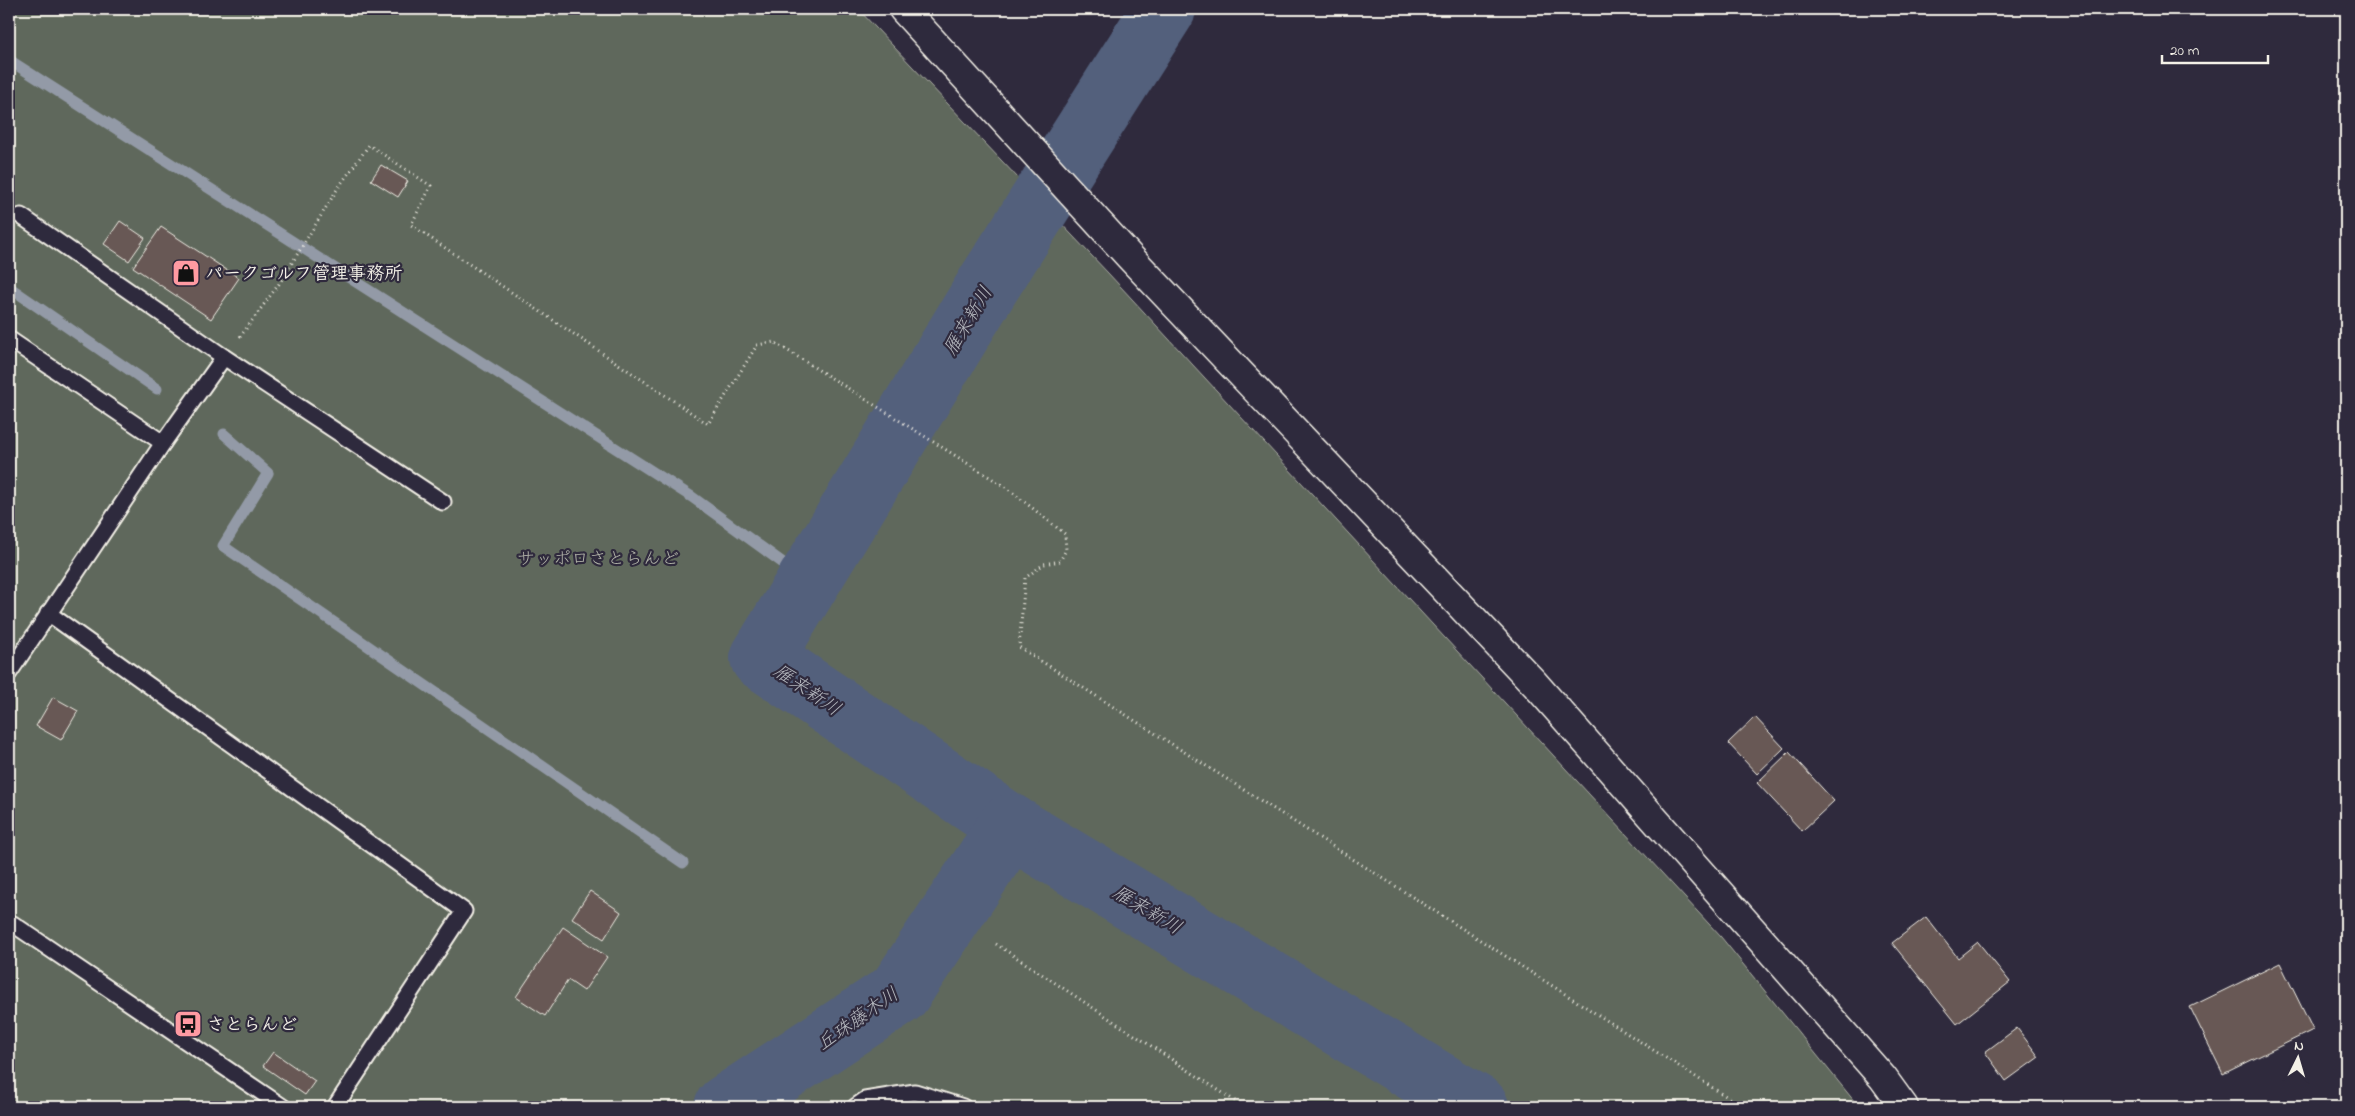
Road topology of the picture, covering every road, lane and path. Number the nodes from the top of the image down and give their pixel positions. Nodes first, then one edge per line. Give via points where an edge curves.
1 (903, 9) edge
2 (21, 216) dead end
3 (9, 339) edge
4 (224, 357) junction
5 (163, 443) junction
6 (444, 502) dead end
7 (48, 614) junction
8 (9, 674) edge
9 (9, 923) edge
10 (996, 944) dead end
11 (283, 1107) edge
12 (336, 1107) edge
13 (855, 1107) edge
14 (964, 1107) edge
15 (1244, 1107) edge
16 (1743, 1107) edge
17 (1904, 1107) edge

1 - 17 street via 1129,256 1536,684 1883,1078
2 - 4 lane
3 - 5 lane
4 - 5 lane
4 - 6 lane
4 - 16 path via 279,284 369,144 431,186 411,225 708,424 757,345 774,342 1007,488 1065,534 1066,550 1060,561 1044,564 1025,578 1019,647
5 - 7 lane
7 - 8 lane
7 - 12 lane via 464,911
9 - 11 lane
10 - 15 path
13 - 14 lane via 865,1100 915,1092

